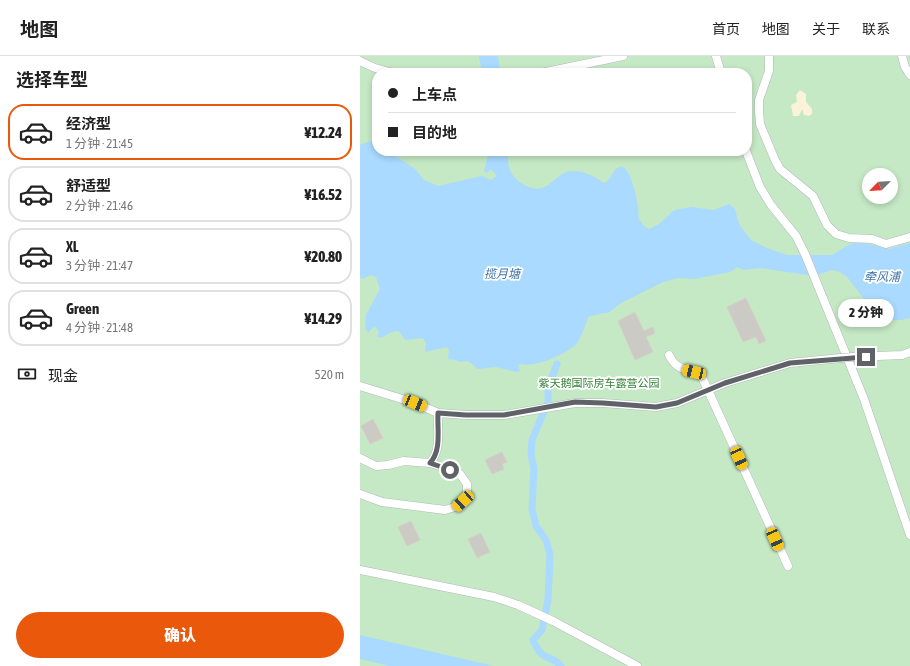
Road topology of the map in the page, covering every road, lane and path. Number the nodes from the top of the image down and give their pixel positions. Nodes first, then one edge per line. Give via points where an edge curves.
1 (623, 56) edge
2 (716, 56) edge
3 (769, 56) edge
4 (902, 56) edge
5 (360, 61) edge
6 (379, 68) edge
7 (565, 68) edge
8 (720, 68) edge
9 (910, 75) edge
10 (748, 156) edge
11 (910, 237) edge
12 (910, 352) edge
13 (669, 356) dead end
14 (360, 386) edge
15 (709, 390) junction
16 (438, 413) junction
17 (360, 458) edge
18 (430, 463) junction
19 (360, 494) edge
20 (910, 535) edge
21 (788, 566) dead end
22 (360, 570) edge
23 (637, 666) edge

1 - 7 street
2 - 8 street
3 - 11 street via 769,72 759,100 760,124 780,169 813,196 826,225 836,234 849,238 872,239 886,244
4 - 9 street via 904,67
5 - 6 street
10 - 20 street via 760,187 796,236 805,254 864,399
12 - 15 street, bridge via 902,355 790,363
13 - 15 street via 680,368 702,377
14 - 16 street
15 - 16 street via 677,403 656,407 575,402 504,415
15 - 21 street
16 - 18 street via 437,448
17 - 18 street via 376,466 404,461
18 - 19 street via 460,474 467,484 467,493 463,501 455,507 445,510 382,502
22 - 23 street via 494,597 532,610

